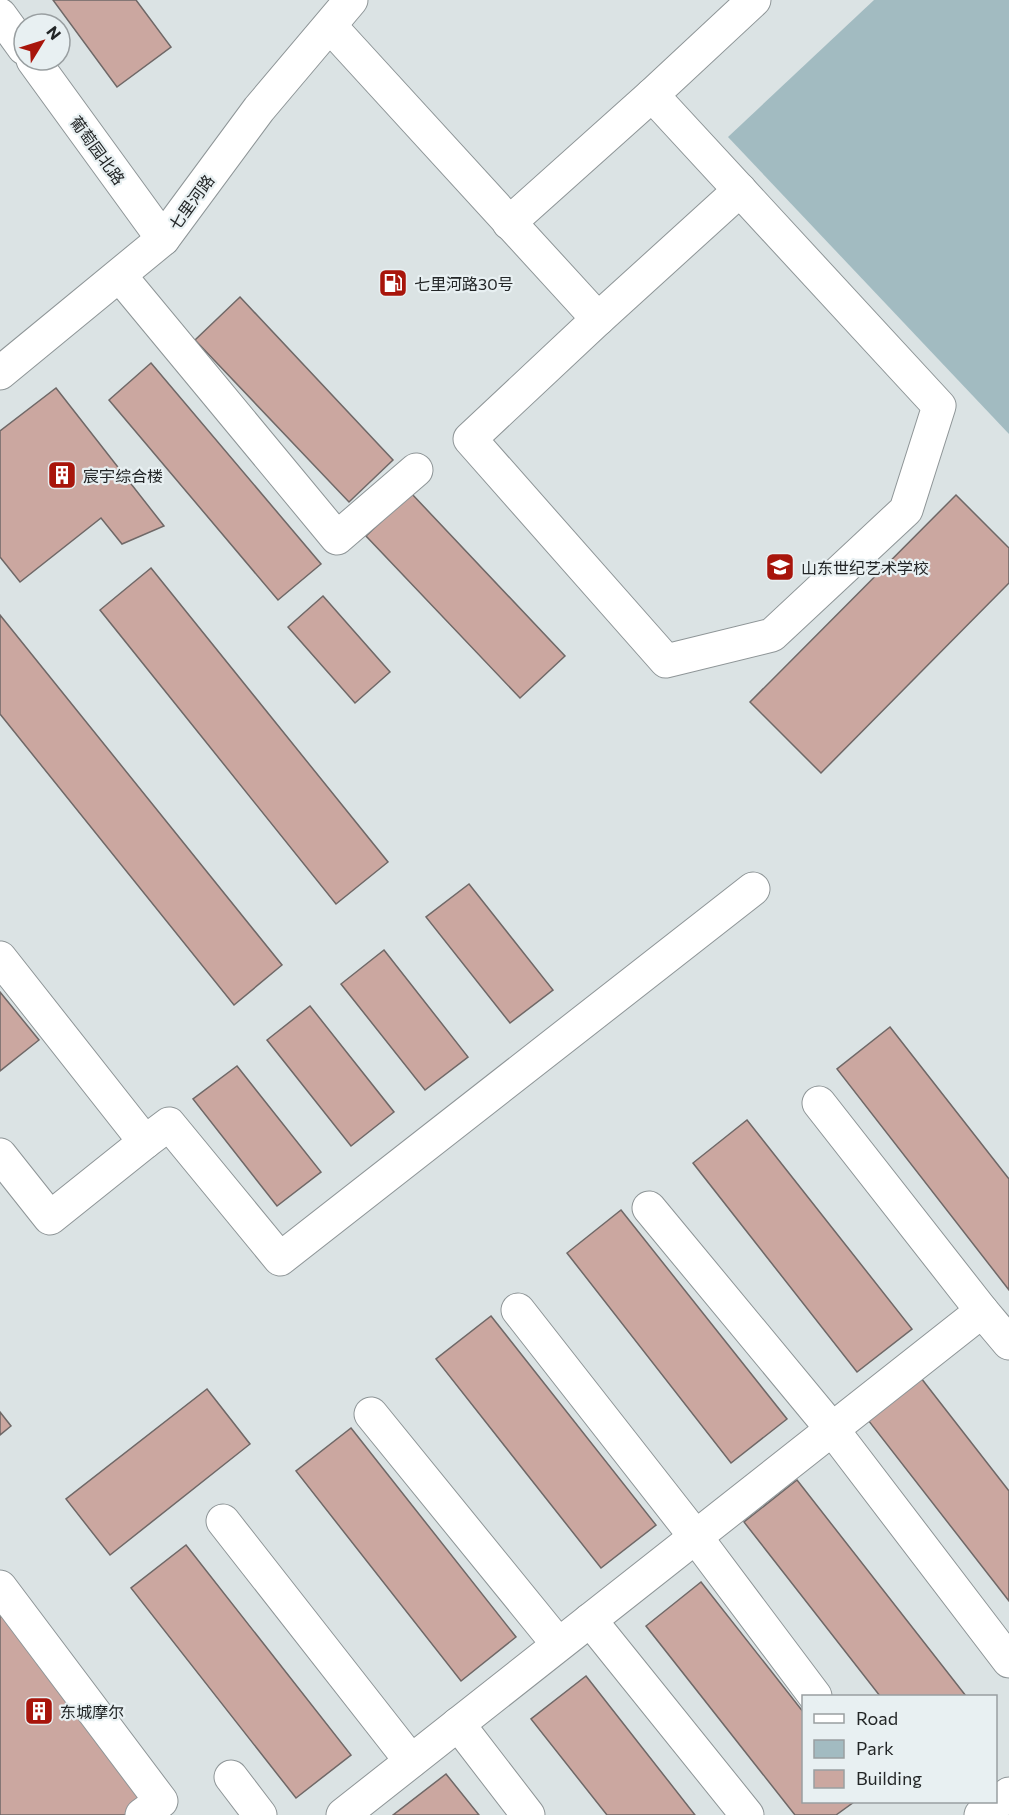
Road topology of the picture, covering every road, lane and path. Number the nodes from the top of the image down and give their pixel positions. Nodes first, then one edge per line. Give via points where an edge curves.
1 (351, 0) edge
2 (754, 0) edge
3 (0, 15) edge
4 (330, 26) junction
5 (12, 32) edge
6 (42, 72) edge
7 (652, 95) junction
8 (740, 190) junction
9 (509, 223) junction
10 (163, 240) junction
11 (120, 276) junction
12 (598, 319) junction
13 (0, 373) edge
14 (416, 470) dead end
15 (753, 889) dead end
16 (0, 958) edge
17 (819, 1103) dead end
18 (145, 1142) junction
19 (0, 1155) edge
20 (649, 1208) dead end
21 (518, 1310) dead end
22 (982, 1311) junction
23 (1009, 1343) edge
24 (371, 1414) dead end
25 (832, 1429) junction
26 (223, 1521) dead end
27 (695, 1536) junction
28 (0, 1587) edge
29 (590, 1620) junction
30 (558, 1644) junction
31 (1009, 1661) edge
32 (814, 1695) edge
33 (458, 1724) junction
34 (411, 1761) junction
35 (231, 1777) dead end
36 (1009, 1794) edge
37 (142, 1815) edge
38 (260, 1815) edge
39 (343, 1815) edge
40 (528, 1815) edge
41 (747, 1815) edge
42 (981, 1815) edge

1 - 4 street, 七里河路
2 - 7 street
3 - 5 street
4 - 9 street
4 - 10 street, 七里河路 via 259,109
6 - 10 street, 葡萄园北路
7 - 8 street
7 - 9 street
8 - 12 street
8 - 12 street via 939,406 906,510 772,635 666,661 470,439
9 - 12 street
10 - 11 street, 七里河路
11 - 13 street, 七里河路
11 - 14 street via 337,538
15 - 18 street via 280,1259 169,1124
16 - 18 street
17 - 22 street
18 - 19 street via 50,1218
20 - 25 street
21 - 27 street
22 - 23 street
22 - 25 street
24 - 30 street
25 - 27 street
25 - 31 street
26 - 34 street
27 - 29 street
27 - 32 street
28 - 37 street via 161,1801
29 - 30 street
29 - 41 street
30 - 33 street
33 - 34 street
33 - 40 street
34 - 39 street
35 - 38 street
36 - 42 street

